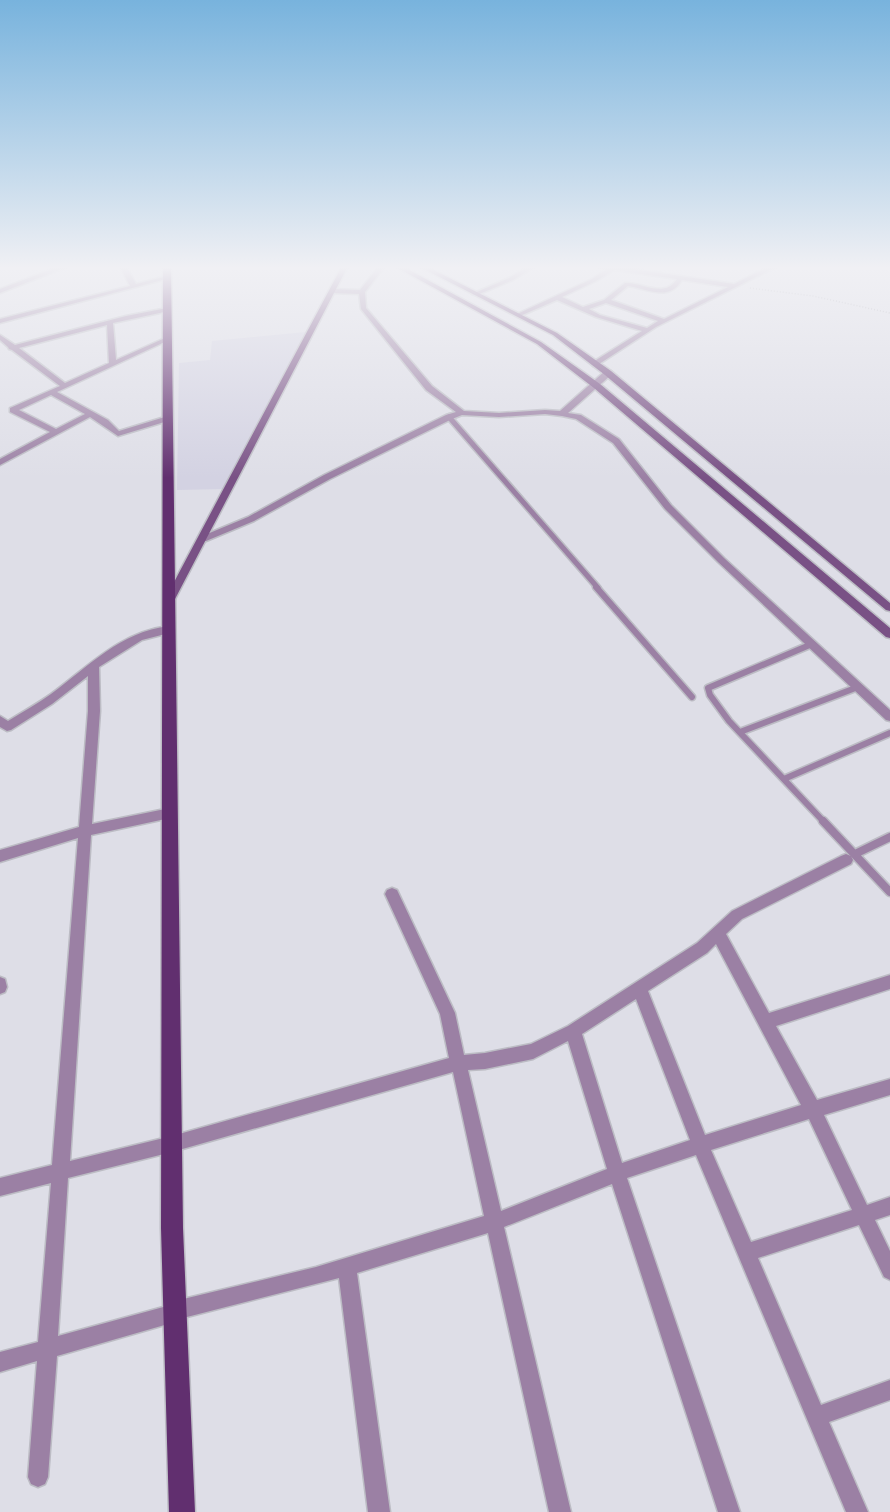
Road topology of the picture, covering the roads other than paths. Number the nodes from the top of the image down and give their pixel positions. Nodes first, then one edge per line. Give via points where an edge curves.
1 (55, 337) edge
2 (111, 337) edge
3 (308, 337) edge
4 (386, 337) edge
5 (527, 337) edge
6 (558, 337) edge
7 (638, 337) edge
8 (0, 338) edge
9 (167, 339) joint
10 (11, 348) junction
11 (596, 364) junction
12 (113, 365) junction
13 (608, 373) junction
14 (597, 386) junction
15 (66, 387) junction
16 (53, 393) junction
17 (462, 413) junction
18 (90, 414) junction
19 (562, 414) junction
20 (448, 417) junction
21 (168, 418) junction
22 (55, 432) junction
23 (0, 462) edge
24 (203, 539) junction
25 (850, 575) junction
26 (827, 580) junction
27 (169, 601) junction
28 (890, 608) edge
29 (169, 630) junction
30 (890, 634) edge
31 (812, 644) junction
32 (94, 666) junction
33 (858, 687) junction
34 (692, 697) dead end
35 (890, 717) edge
36 (2, 727) edge
37 (740, 732) junction
38 (890, 734) edge
39 (784, 779) junction
40 (170, 813) junction
41 (85, 831) junction
42 (890, 837) edge
43 (0, 856) edge
44 (850, 857) junction
45 (890, 892) edge
46 (392, 894) dead end
47 (718, 933) junction
48 (890, 982) edge
49 (640, 989) junction
50 (767, 1021) junction
51 (573, 1031) junction
52 (458, 1063) junction
53 (890, 1087) edge
54 (813, 1110) junction
55 (172, 1144) junction
56 (700, 1145) junction
57 (61, 1172) junction
58 (617, 1173) junction
59 (0, 1187) edge
60 (890, 1206) edge
61 (863, 1214) junction
62 (495, 1222) junction
63 (746, 1253) junction
64 (347, 1266) junction
65 (890, 1271) edge
66 (175, 1312) junction
67 (46, 1349) junction
68 (0, 1362) edge
69 (890, 1390) edge
70 (816, 1417) junction
71 (38, 1477) dead end
72 (182, 1512) edge
73 (379, 1512) edge
74 (560, 1512) edge
75 (729, 1512) edge
76 (857, 1512) edge

1 - 10 street
2 - 12 street
3 - 24 street
4 - 17 street via 429,388
5 - 14 street
6 - 11 street
7 - 11 street
8 - 10 street
9 - 12 street
9 - 21 main road
10 - 15 street
11 - 13 street
12 - 15 street
13 - 14 street
13 - 25 street
14 - 19 street
14 - 26 street
15 - 16 street
16 - 18 street
16 - 22 street via 14,410
17 - 19 street
17 - 20 street
18 - 21 street via 118,434
18 - 22 street
19 - 31 street via 578,417 616,441 668,507
20 - 24 street via 251,519
20 - 34 lane
21 - 27 main road
22 - 23 street
24 - 27 street
25 - 26 street
25 - 28 street
26 - 30 street
27 - 29 main road
29 - 32 street via 154,630
29 - 40 main road
31 - 33 street
31 - 37 lane via 708,688
32 - 36 street via 54,697
32 - 41 street
33 - 35 street
33 - 37 lane
37 - 39 lane
38 - 39 lane
39 - 44 lane
40 - 41 street
40 - 55 main road
41 - 43 street
41 - 57 street
42 - 44 lane
44 - 45 lane
44 - 47 street via 738,915
46 - 52 street via 447,1013
47 - 49 street
47 - 50 street
48 - 50 street
49 - 51 street
49 - 56 street
50 - 54 street
51 - 52 street via 533,1051
51 - 58 street
52 - 55 street
52 - 62 street
53 - 54 street
54 - 56 street
54 - 61 street
55 - 57 street
55 - 66 main road
56 - 58 street
56 - 63 street
57 - 59 street
57 - 67 street
58 - 62 street
58 - 75 street
60 - 61 street
61 - 63 street
61 - 65 street
62 - 64 street
62 - 74 street
63 - 70 street
64 - 66 street
64 - 73 street
66 - 67 street
66 - 72 main road
67 - 68 street
67 - 71 street
69 - 70 street
70 - 76 street

